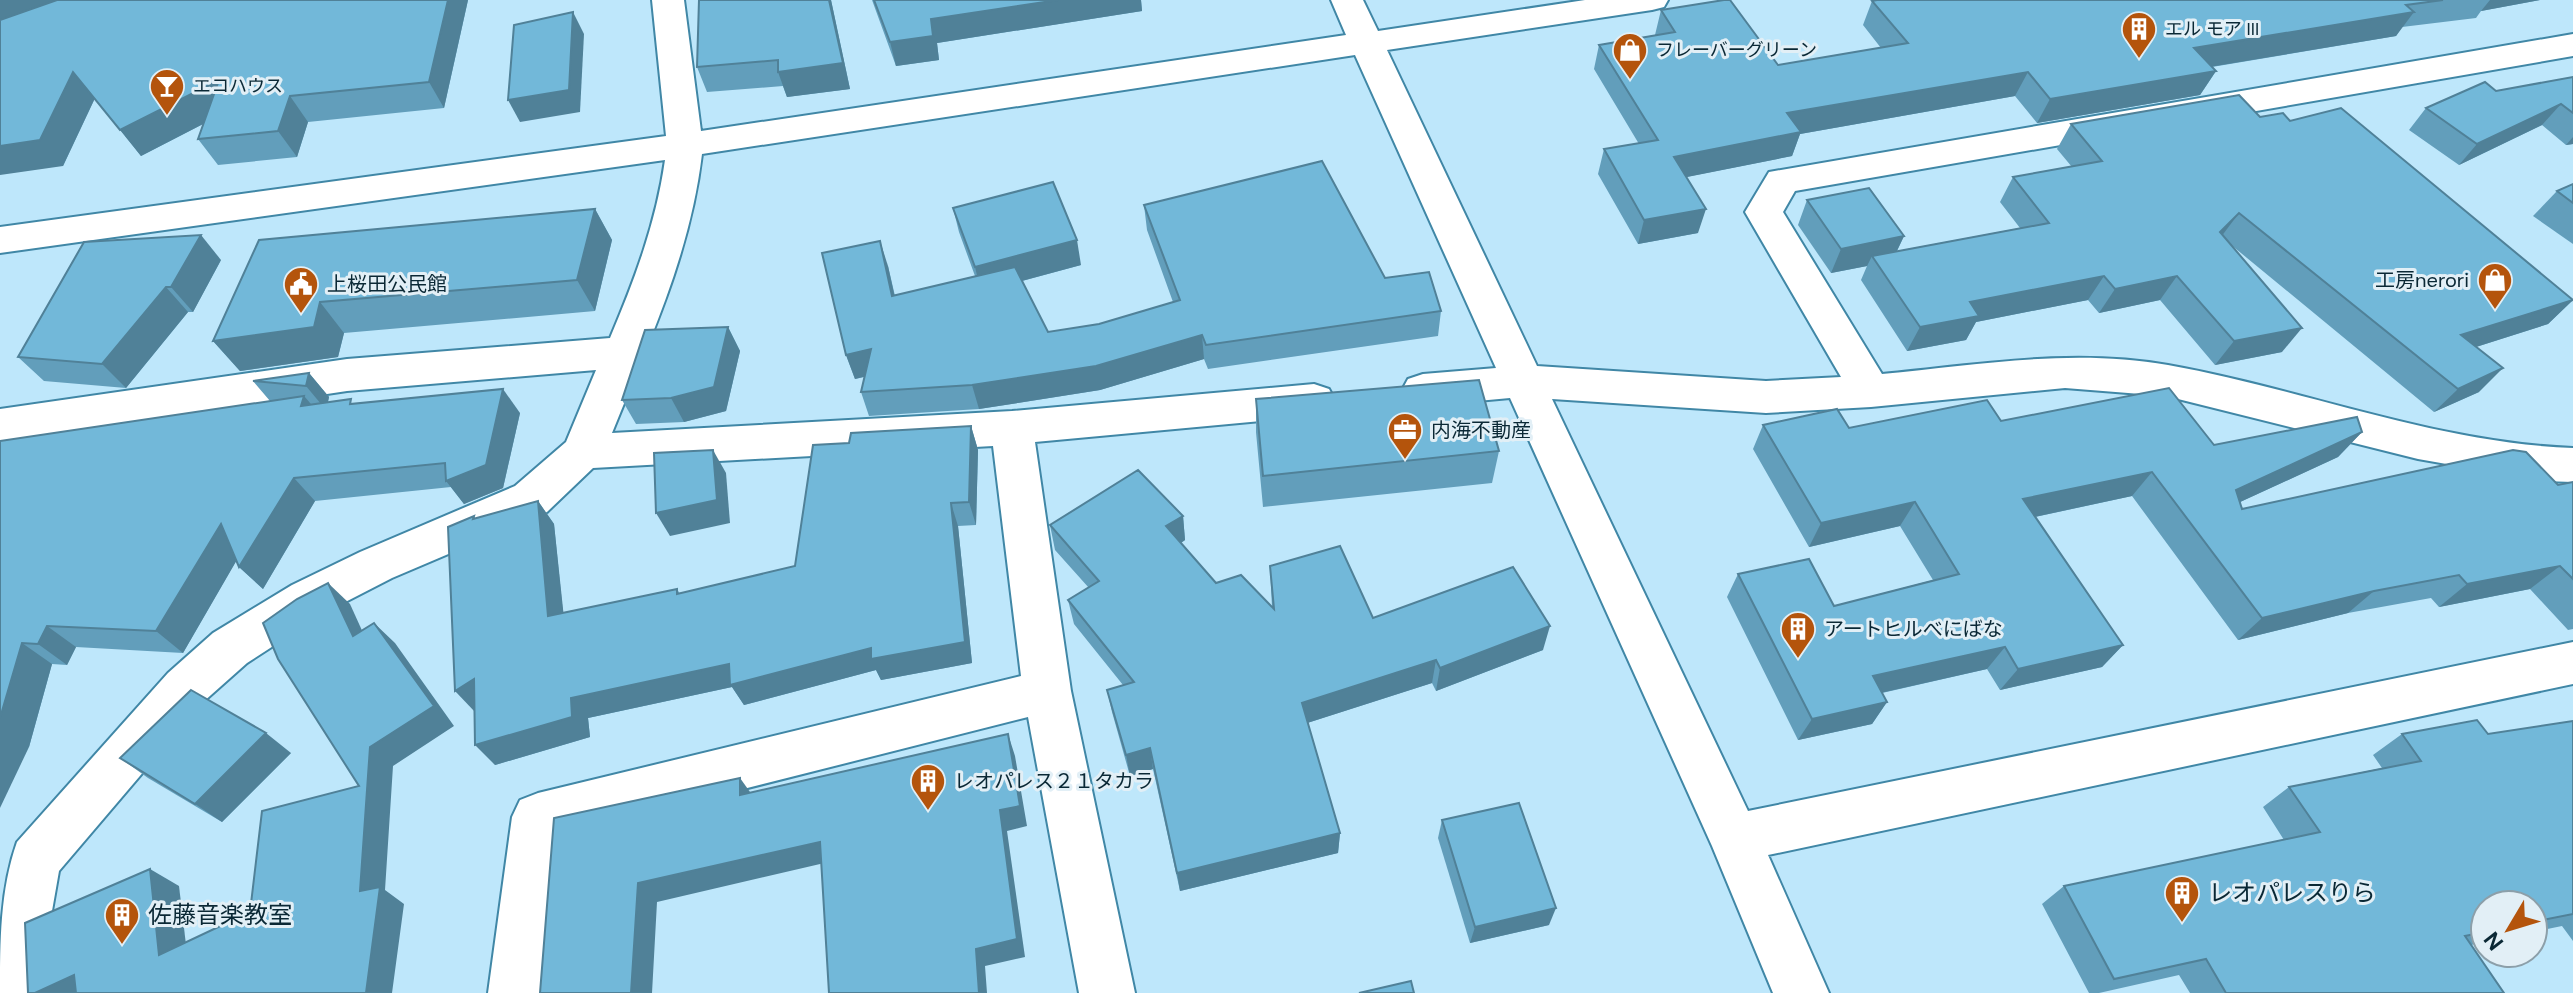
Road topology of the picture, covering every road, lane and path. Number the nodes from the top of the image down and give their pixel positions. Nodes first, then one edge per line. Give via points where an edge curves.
1 (668, 0) edge
2 (1347, 0) edge
3 (1652, 0) edge
4 (1367, 44) junction
5 (2573, 45) edge
6 (685, 145) junction
7 (0, 240) edge
8 (626, 352) junction
9 (1522, 381) junction
10 (1871, 391) junction
11 (0, 426) edge
12 (1012, 428) junction
13 (583, 452) junction
14 (2573, 465) edge
15 (2573, 663) edge
16 (1047, 691) junction
17 (1734, 838) junction
18 (18, 861) edge
19 (16, 993) edge
20 (516, 993) edge
21 (1107, 993) edge
22 (1801, 993) edge

1 - 6 street
2 - 4 street
3 - 4 street
4 - 6 street
4 - 9 street
5 - 10 street via 1782,181 1764,212
6 - 7 street
6 - 8 street via 677,206
8 - 11 street via 347,375
8 - 13 street
9 - 10 street via 1766,397
9 - 12 street
9 - 17 street
10 - 14 street via 2065,372 2166,380 2418,442
12 - 13 street
12 - 16 street
13 - 18 street via 531,499 376,565 308,599 230,648
15 - 17 street
16 - 20 street via 538,817
16 - 21 street
17 - 22 street
18 - 19 street

